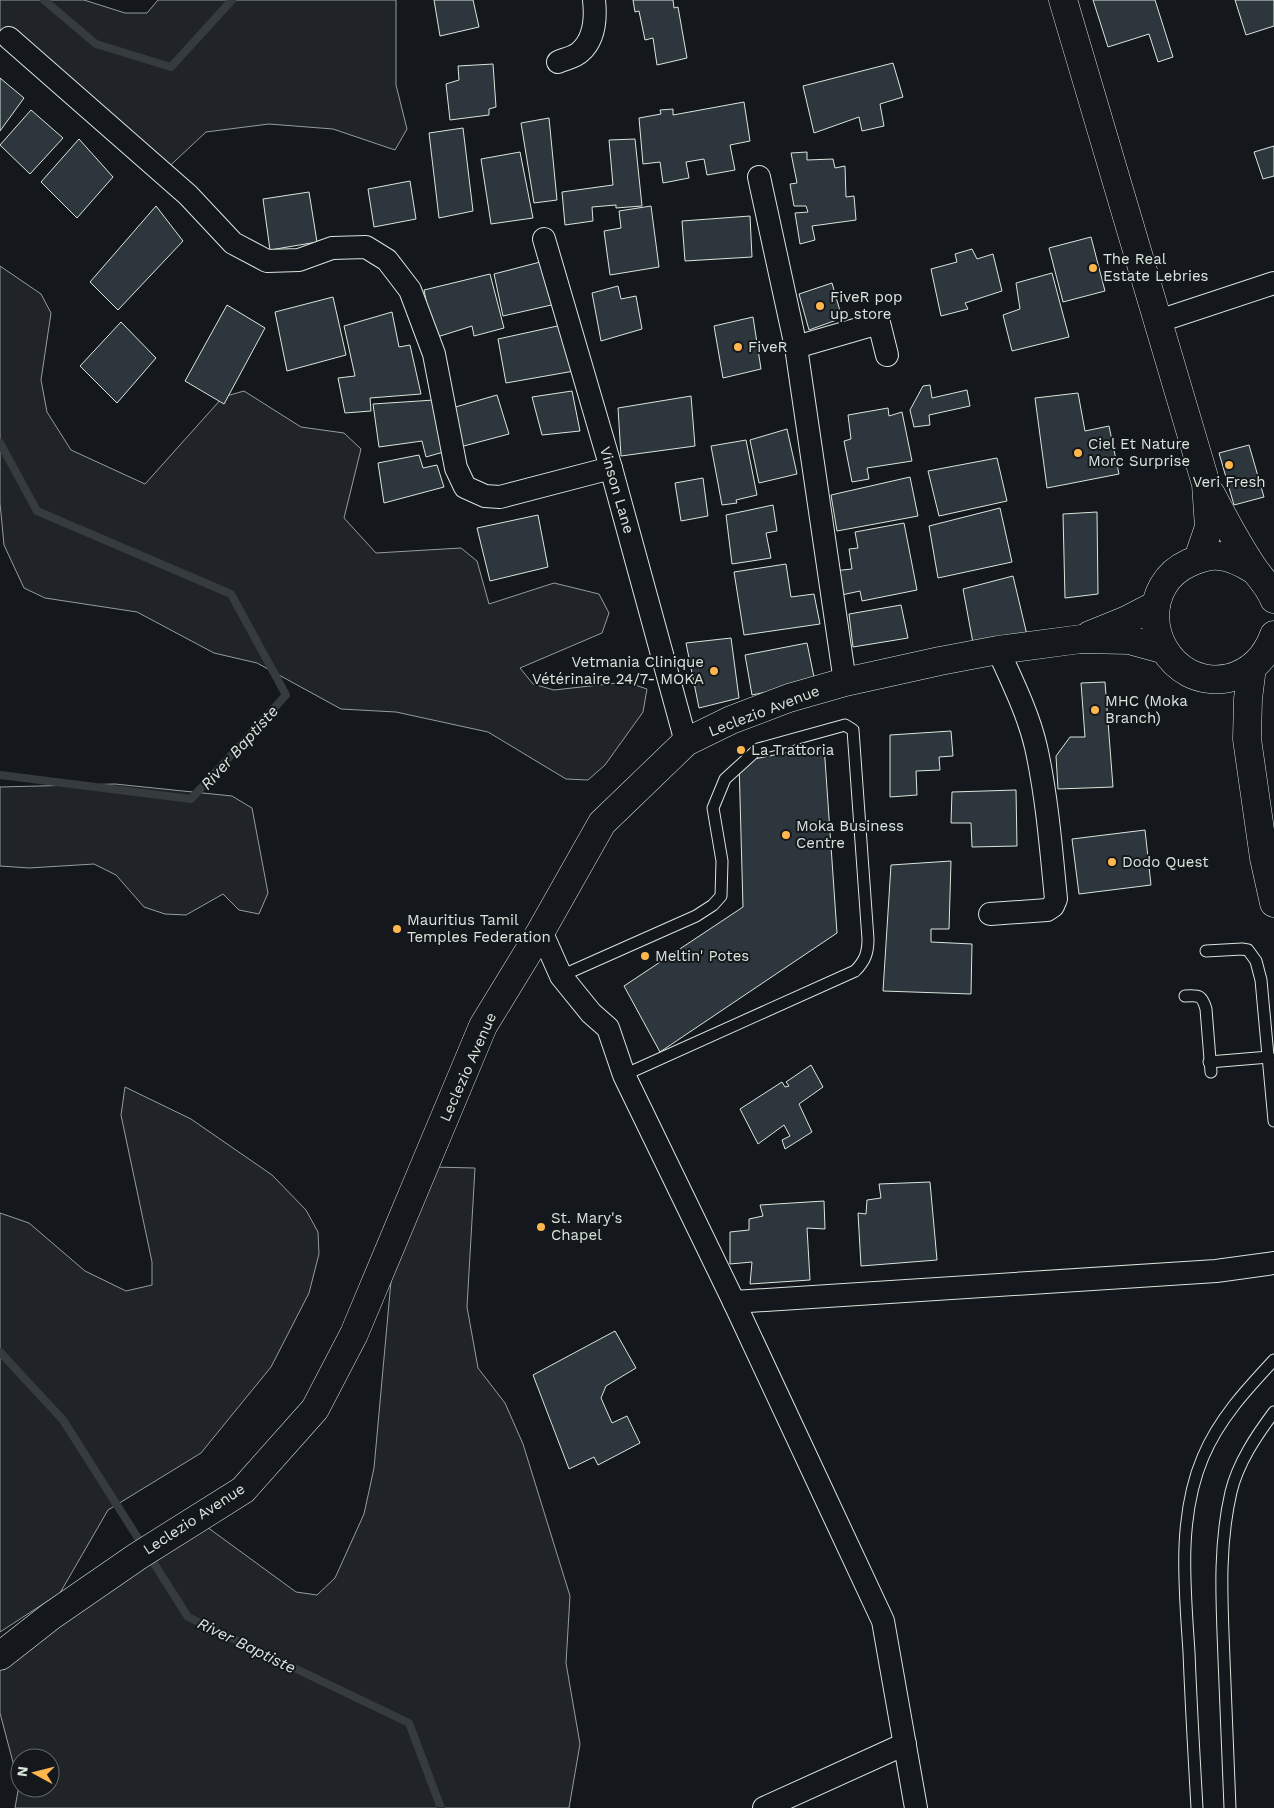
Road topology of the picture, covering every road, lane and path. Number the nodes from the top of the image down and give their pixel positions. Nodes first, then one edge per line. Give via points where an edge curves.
1 (594, 0) edge
2 (1063, 0) edge
3 (9, 38) dead end
4 (558, 62) dead end
5 (759, 177) dead end
6 (544, 239) dead end
7 (1274, 283) edge
8 (1159, 321) junction
9 (796, 347) junction
10 (887, 355) dead end
11 (611, 468) junction
12 (1206, 484) junction
13 (1198, 559) junction
14 (1254, 570) junction
15 (1274, 599) edge
16 (1156, 605) junction
17 (1081, 639) junction
18 (1273, 642) edge
19 (1162, 649) junction
20 (998, 650) junction
21 (1252, 667) junction
22 (1208, 679) junction
23 (845, 682) junction
24 (1247, 738) junction
25 (686, 742) junction
26 (1274, 903) edge
27 (990, 914) dead end
28 (541, 931) junction
29 (1206, 951) dead end
30 (561, 976) junction
31 (1185, 996) dead end
32 (1269, 1058) junction
33 (624, 1075) junction
34 (1274, 1121) edge
35 (1274, 1263) edge
36 (734, 1302) junction
37 (1274, 1360) edge
38 (1274, 1412) edge
39 (0, 1656) edge
40 (905, 1744) junction
41 (764, 1808) edge
42 (916, 1808) edge
43 (1197, 1808) edge
44 (1230, 1808) edge

1 - 4 street via 595,17 590,39 580,53
2 - 8 main road
3 - 11 street via 188,195 234,243 267,261 299,260 332,248 366,247 387,260 410,290 434,354 456,468 465,487 485,496 500,497
5 - 9 street
6 - 11 street, Vinson Lane
7 - 8 street
8 - 12 main road
9 - 10 street via 879,322
9 - 23 street
11 - 25 street, Vinson Lane
12 - 13 main road via 1209,526
12 - 14 main road
13 - 14 main road via 1218,556 1237,560
13 - 16 main road via 1171,576 1161,589
14 - 15 main road via 1266,582
16 - 17 main road, Leclezio Avenue
16 - 19 main road via 1155,627
17 - 19 main road, Leclezio Avenue via 1129,640
17 - 20 main road, Leclezio Avenue
18 - 21 main road
19 - 22 main road via 1182,669
20 - 23 main road, Leclezio Avenue
20 - 27 street via 1020,699 1035,745 1049,822 1056,899 1047,910
21 - 22 main road via 1239,675
21 - 24 main road
22 - 24 main road via 1229,704
23 - 25 main road, Leclezio Avenue via 781,701
24 - 26 main road via 1264,858
25 - 28 main road, Leclezio Avenue via 602,823
28 - 30 street
28 - 39 main road, Leclezio Avenue via 483,1026 354,1334 315,1409 243,1490 138,1556
29 - 32 lane via 1242,949 1252,954 1261,980
30 - 33 street via 590,1013 608,1028
30 - 33 lane via 696,916 721,896 722,861 713,808 725,779 758,749 845,725 853,730 868,939 863,963 855,971
31 - 32 lane via 1199,996 1204,1000 1210,1067
32 - 34 lane
33 - 36 street
35 - 36 street via 1216,1271
36 - 40 street via 883,1621
37 - 43 lane via 1236,1402 1216,1431 1192,1491 1184,1573
38 - 44 lane via 1242,1463 1231,1491 1224,1534 1220,1579
40 - 41 street
40 - 42 street

